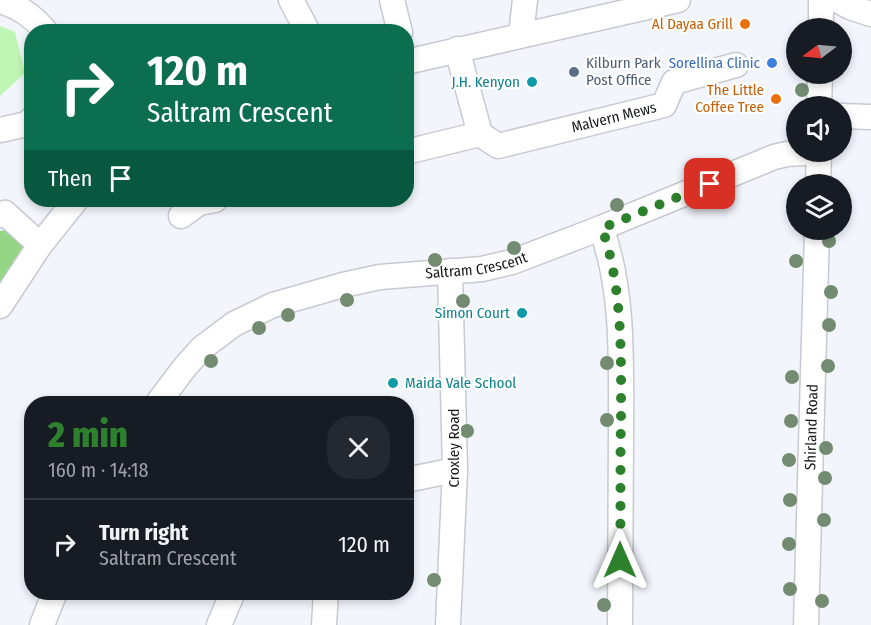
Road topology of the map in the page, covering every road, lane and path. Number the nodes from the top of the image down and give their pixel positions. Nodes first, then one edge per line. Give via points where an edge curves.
1 (291, 0) edge
2 (392, 0) edge
3 (525, 0) edge
4 (678, 0) edge
5 (821, 0) edge
6 (837, 0) edge
7 (0, 1) edge
8 (647, 3) edge
9 (871, 14) edge
10 (821, 18) edge
11 (40, 24) edge
12 (304, 24) edge
13 (398, 24) edge
14 (521, 35) junction
15 (457, 49) junction
16 (414, 58) edge
17 (736, 65) dead end
18 (852, 116) edge
19 (871, 117) edge
20 (24, 125) edge
21 (0, 129) edge
22 (480, 134) junction
23 (414, 150) edge
24 (786, 154) edge
25 (70, 207) edge
26 (194, 207) edge
27 (0, 214) edge
28 (182, 216) dead end
29 (602, 228) junction
30 (817, 240) edge
31 (40, 245) junction
32 (450, 271) junction
33 (0, 306) edge
34 (163, 396) edge
35 (455, 470) junction
36 (414, 478) edge
37 (52, 600) edge
38 (230, 600) edge
39 (326, 600) edge
40 (42, 625) edge
41 (219, 625) edge
42 (324, 625) edge
43 (448, 625) edge
44 (620, 625) edge
45 (806, 625) edge

1 - 12 street
2 - 13 street
3 - 14 street
4 - 8 street
5 - 10 street
6 - 9 street
7 - 11 street
8 - 14 street
14 - 15 street
15 - 16 street
15 - 22 street
17 - 22 street, Malvern Mews via 674,82 664,105 498,146
18 - 19 street
20 - 21 street
22 - 23 street
24 - 29 street, Saltram Crescent
25 - 31 street
26 - 28 street
27 - 31 street via 5,213
29 - 32 street, Saltram Crescent via 512,262
29 - 44 street via 620,313
30 - 45 street, Shirland Road
31 - 33 street
32 - 34 street, Saltram Crescent via 380,277 273,305 234,324 202,348
32 - 35 street, Croxley Road
35 - 36 street
35 - 43 street, Croxley Road
37 - 40 street
38 - 41 street
39 - 42 street

